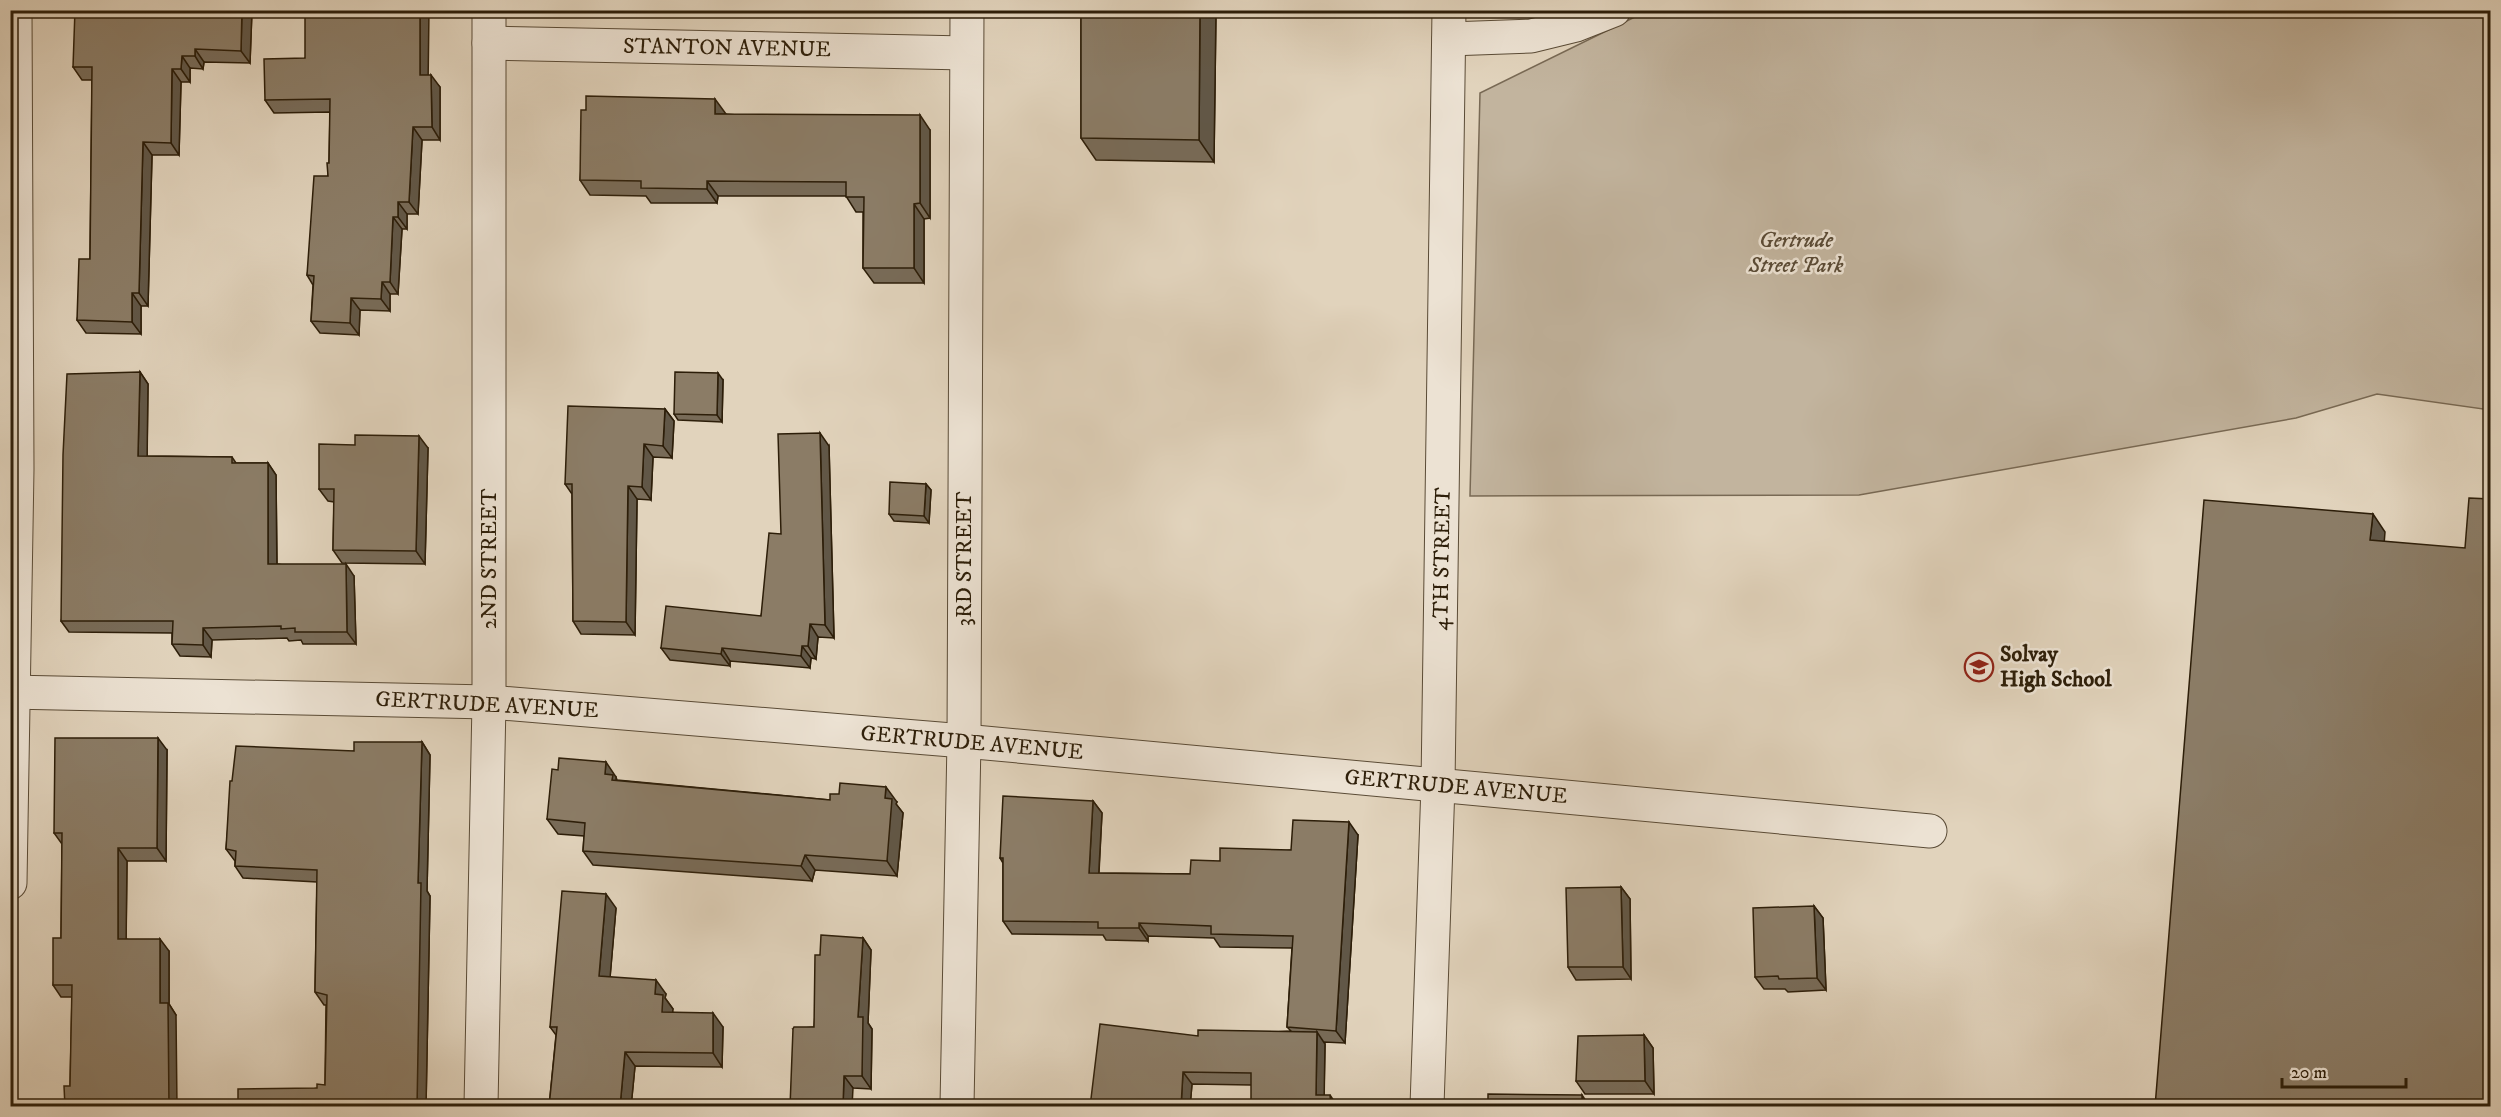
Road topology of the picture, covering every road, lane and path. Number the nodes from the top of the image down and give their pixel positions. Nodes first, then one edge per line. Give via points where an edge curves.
1 (15, 10) edge
2 (489, 10) edge
3 (967, 10) edge
4 (1614, 10) edge
5 (1449, 25) edge
6 (489, 43) junction
7 (966, 53) junction
8 (11, 692) edge
9 (489, 702) junction
10 (964, 741) junction
11 (1438, 785) junction
12 (1930, 831) dead end
13 (10, 884) edge
14 (481, 1107) edge
15 (957, 1107) edge
16 (1426, 1107) edge

1 - 8 street via 16,469
2 - 6 street, 2ND STREET
3 - 7 street, 3RD STREET
4 - 5 street via 1531,36
5 - 11 street, 4TH STREET
6 - 7 street, STANTON AVENUE
6 - 9 street, 2ND STREET
7 - 10 street, 3RD STREET
8 - 9 street, GERTRUDE AVENUE
8 - 13 street
9 - 10 street, GERTRUDE AVENUE
9 - 14 street, 2ND STREET
10 - 11 street, GERTRUDE AVENUE
10 - 15 street, 3RD STREET
11 - 12 street, GERTRUDE AVENUE
11 - 16 street, 4TH STREET

